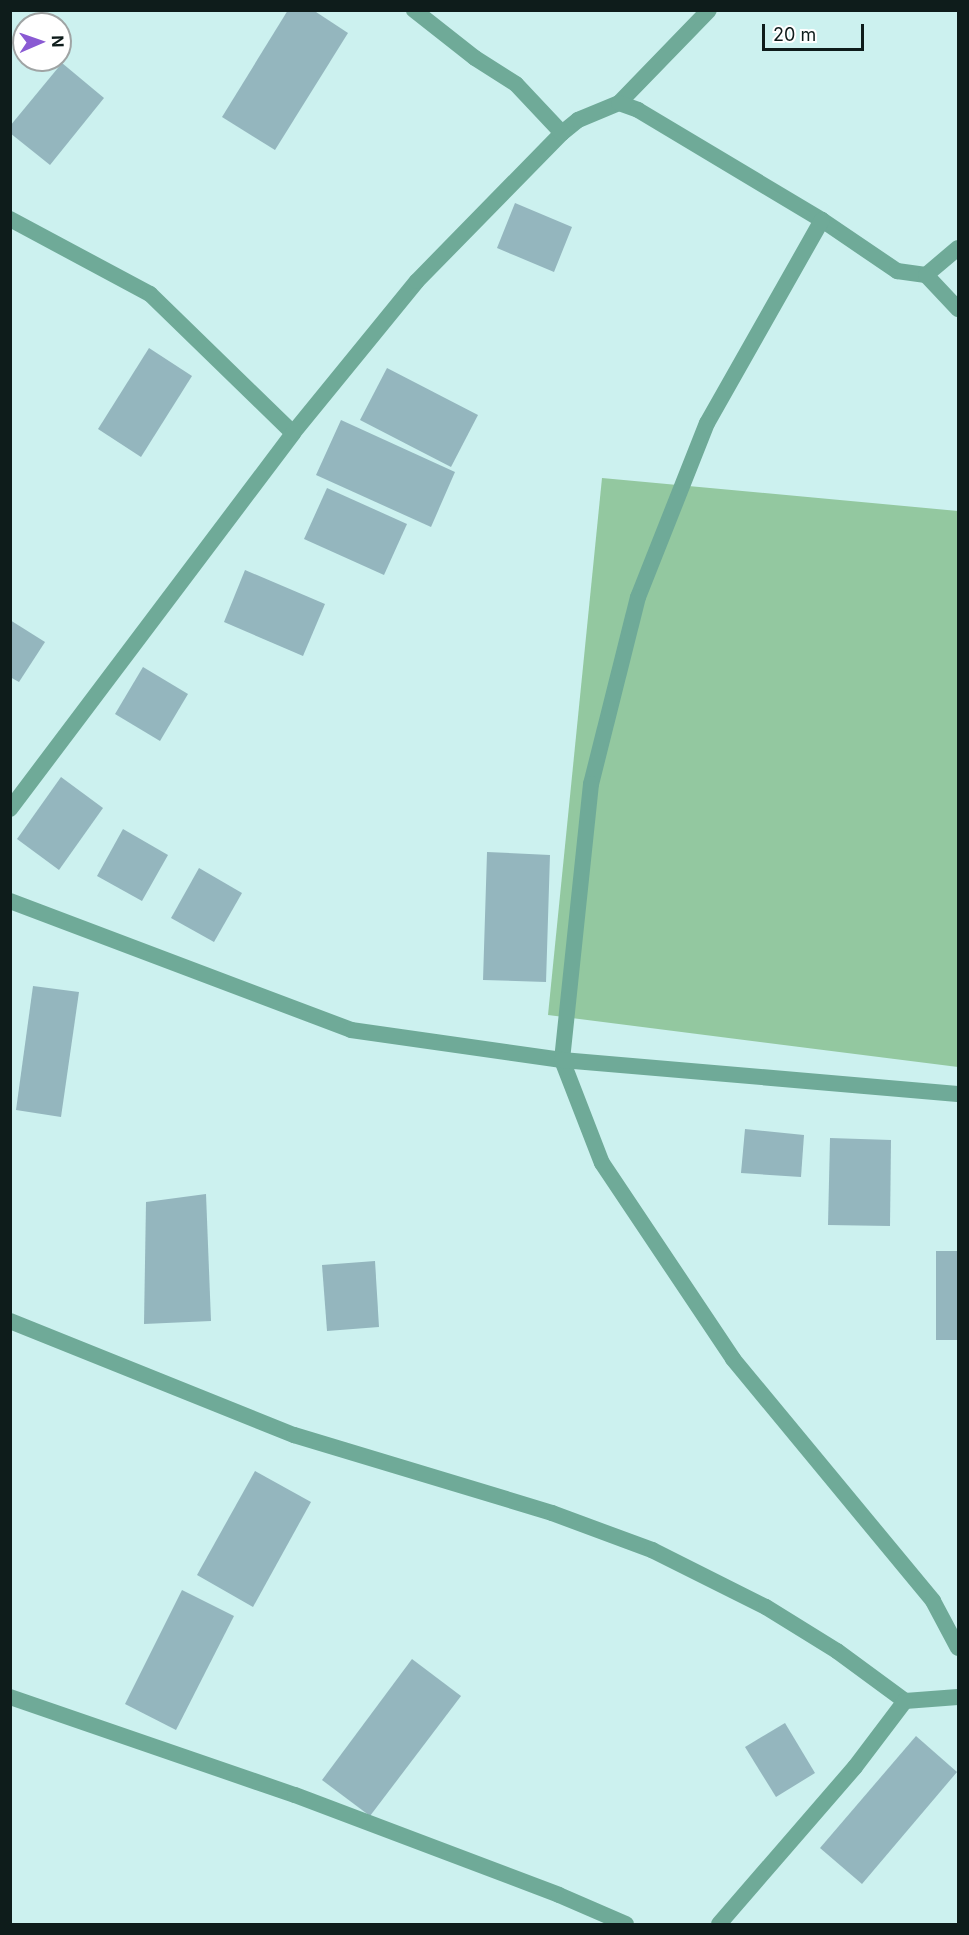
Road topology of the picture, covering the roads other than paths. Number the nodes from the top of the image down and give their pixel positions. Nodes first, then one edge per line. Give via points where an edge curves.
1 (414, 10) edge
2 (709, 10) edge
3 (619, 103) junction
4 (562, 133) junction
5 (10, 219) edge
6 (822, 220) junction
7 (958, 248) edge
8 (926, 275) junction
9 (958, 309) edge
10 (292, 433) junction
11 (10, 809) edge
12 (10, 901) edge
13 (562, 1060) junction
14 (958, 1094) edge
15 (10, 1321) edge
16 (958, 1648) edge
17 (10, 1697) edge
18 (958, 1697) edge
19 (905, 1701) junction
20 (626, 1924) edge
21 (719, 1924) edge

1 - 4 street via 475,58 516,84
2 - 3 street
3 - 4 street via 578,120
3 - 6 street via 639,110
4 - 10 street via 417,280
5 - 10 street via 150,294
6 - 8 street via 897,271
6 - 13 street via 706,423 638,597 591,784
7 - 8 street
8 - 9 street
10 - 11 street
12 - 13 street via 351,1030
13 - 14 street
13 - 16 street via 602,1163 733,1359 933,1601
15 - 19 street via 294,1435 552,1513 652,1550 766,1607 837,1651
17 - 20 street via 295,1795
18 - 19 street
19 - 21 street via 855,1767

